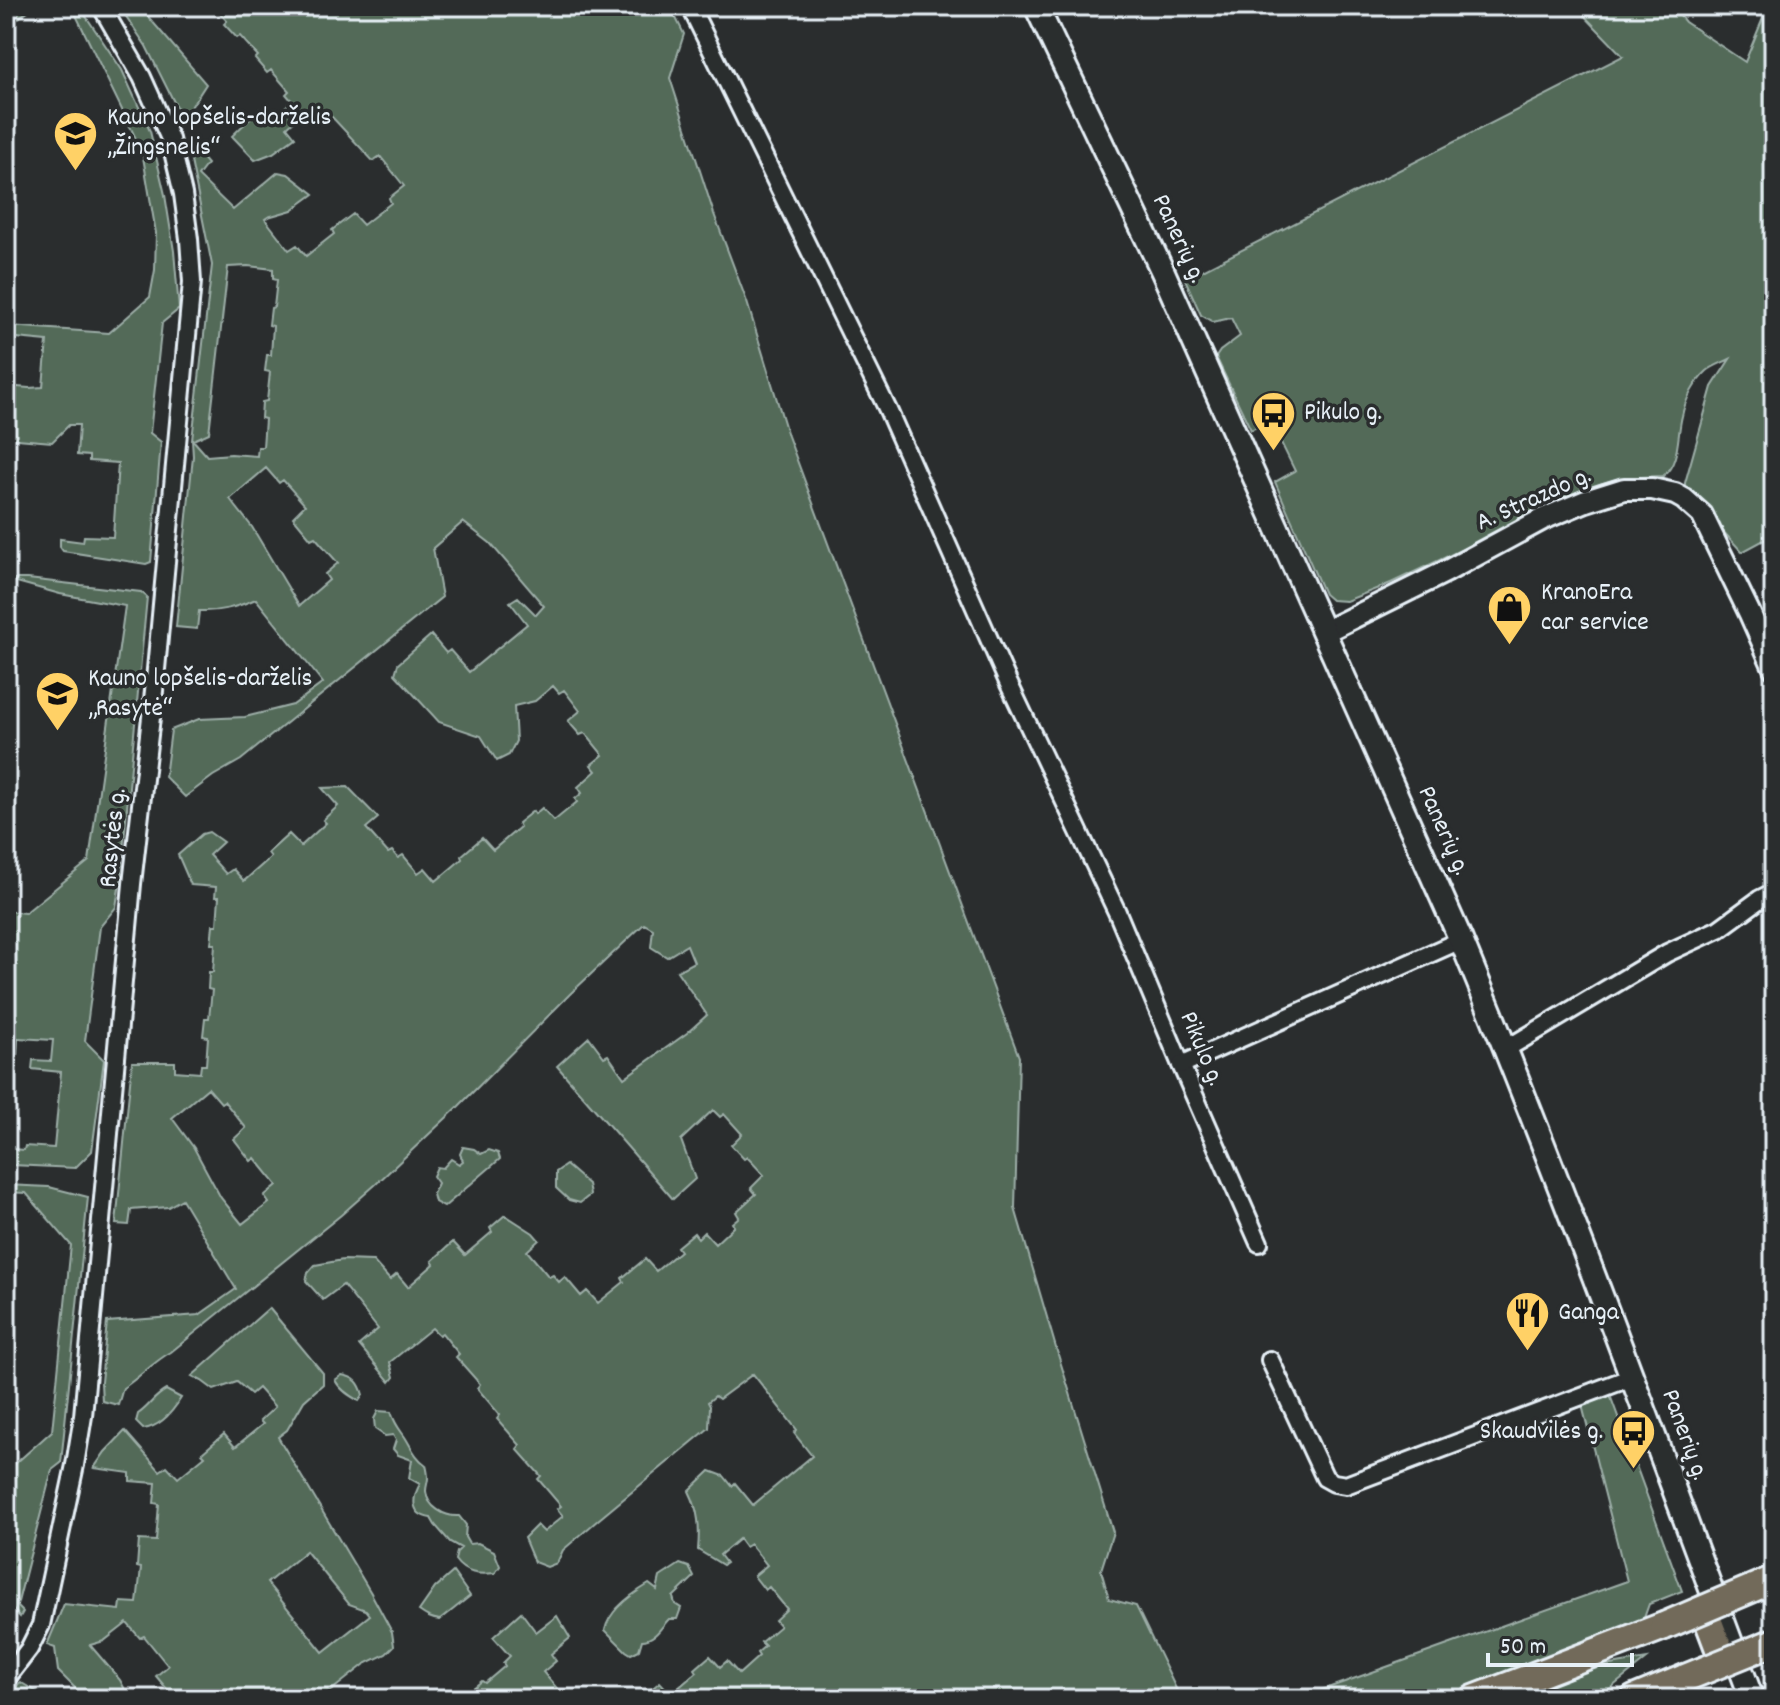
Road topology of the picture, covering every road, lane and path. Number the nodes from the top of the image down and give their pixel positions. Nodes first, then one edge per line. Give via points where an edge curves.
1 (101, 6) edge
2 (690, 6) edge
3 (1036, 6) edge
4 (1324, 632) junction
5 (1774, 668) edge
6 (1774, 892) edge
7 (1461, 940) junction
8 (1506, 1049) junction
9 (1181, 1065) junction
10 (1259, 1243) dead end
11 (1270, 1360) dead end
12 (1632, 1377) junction
13 (1773, 1580) edge
14 (1704, 1609) junction
15 (1774, 1642) edge
16 (1724, 1662) junction
17 (6, 1679) edge
18 (1474, 1699) edge
19 (1634, 1699) edge
20 (1752, 1699) edge

1 - 17 street, Rasytės g. via 170,139 183,194 192,282 83,1416 41,1625
2 - 9 street, Pikulo g. via 888,410 1117,912
3 - 4 main road, Panerių g. via 1163,272
4 - 5 street, A. Strazdo g. via 1543,519 1624,489 1652,489 1675,494 1702,515
4 - 7 main road, Panerių g.
6 - 8 street via 1719,929 1667,953
7 - 8 main road, Panerių g.
7 - 9 street
8 - 12 main road, Panerių g.
9 - 10 street, Pikulo g.
11 - 12 street via 1325,1478 1346,1485
12 - 20 main road, Panerių g.
13 - 14 main road, bridge
14 - 16 main road
14 - 18 main road, bridge
15 - 16 main road, bridge
16 - 19 main road, bridge

